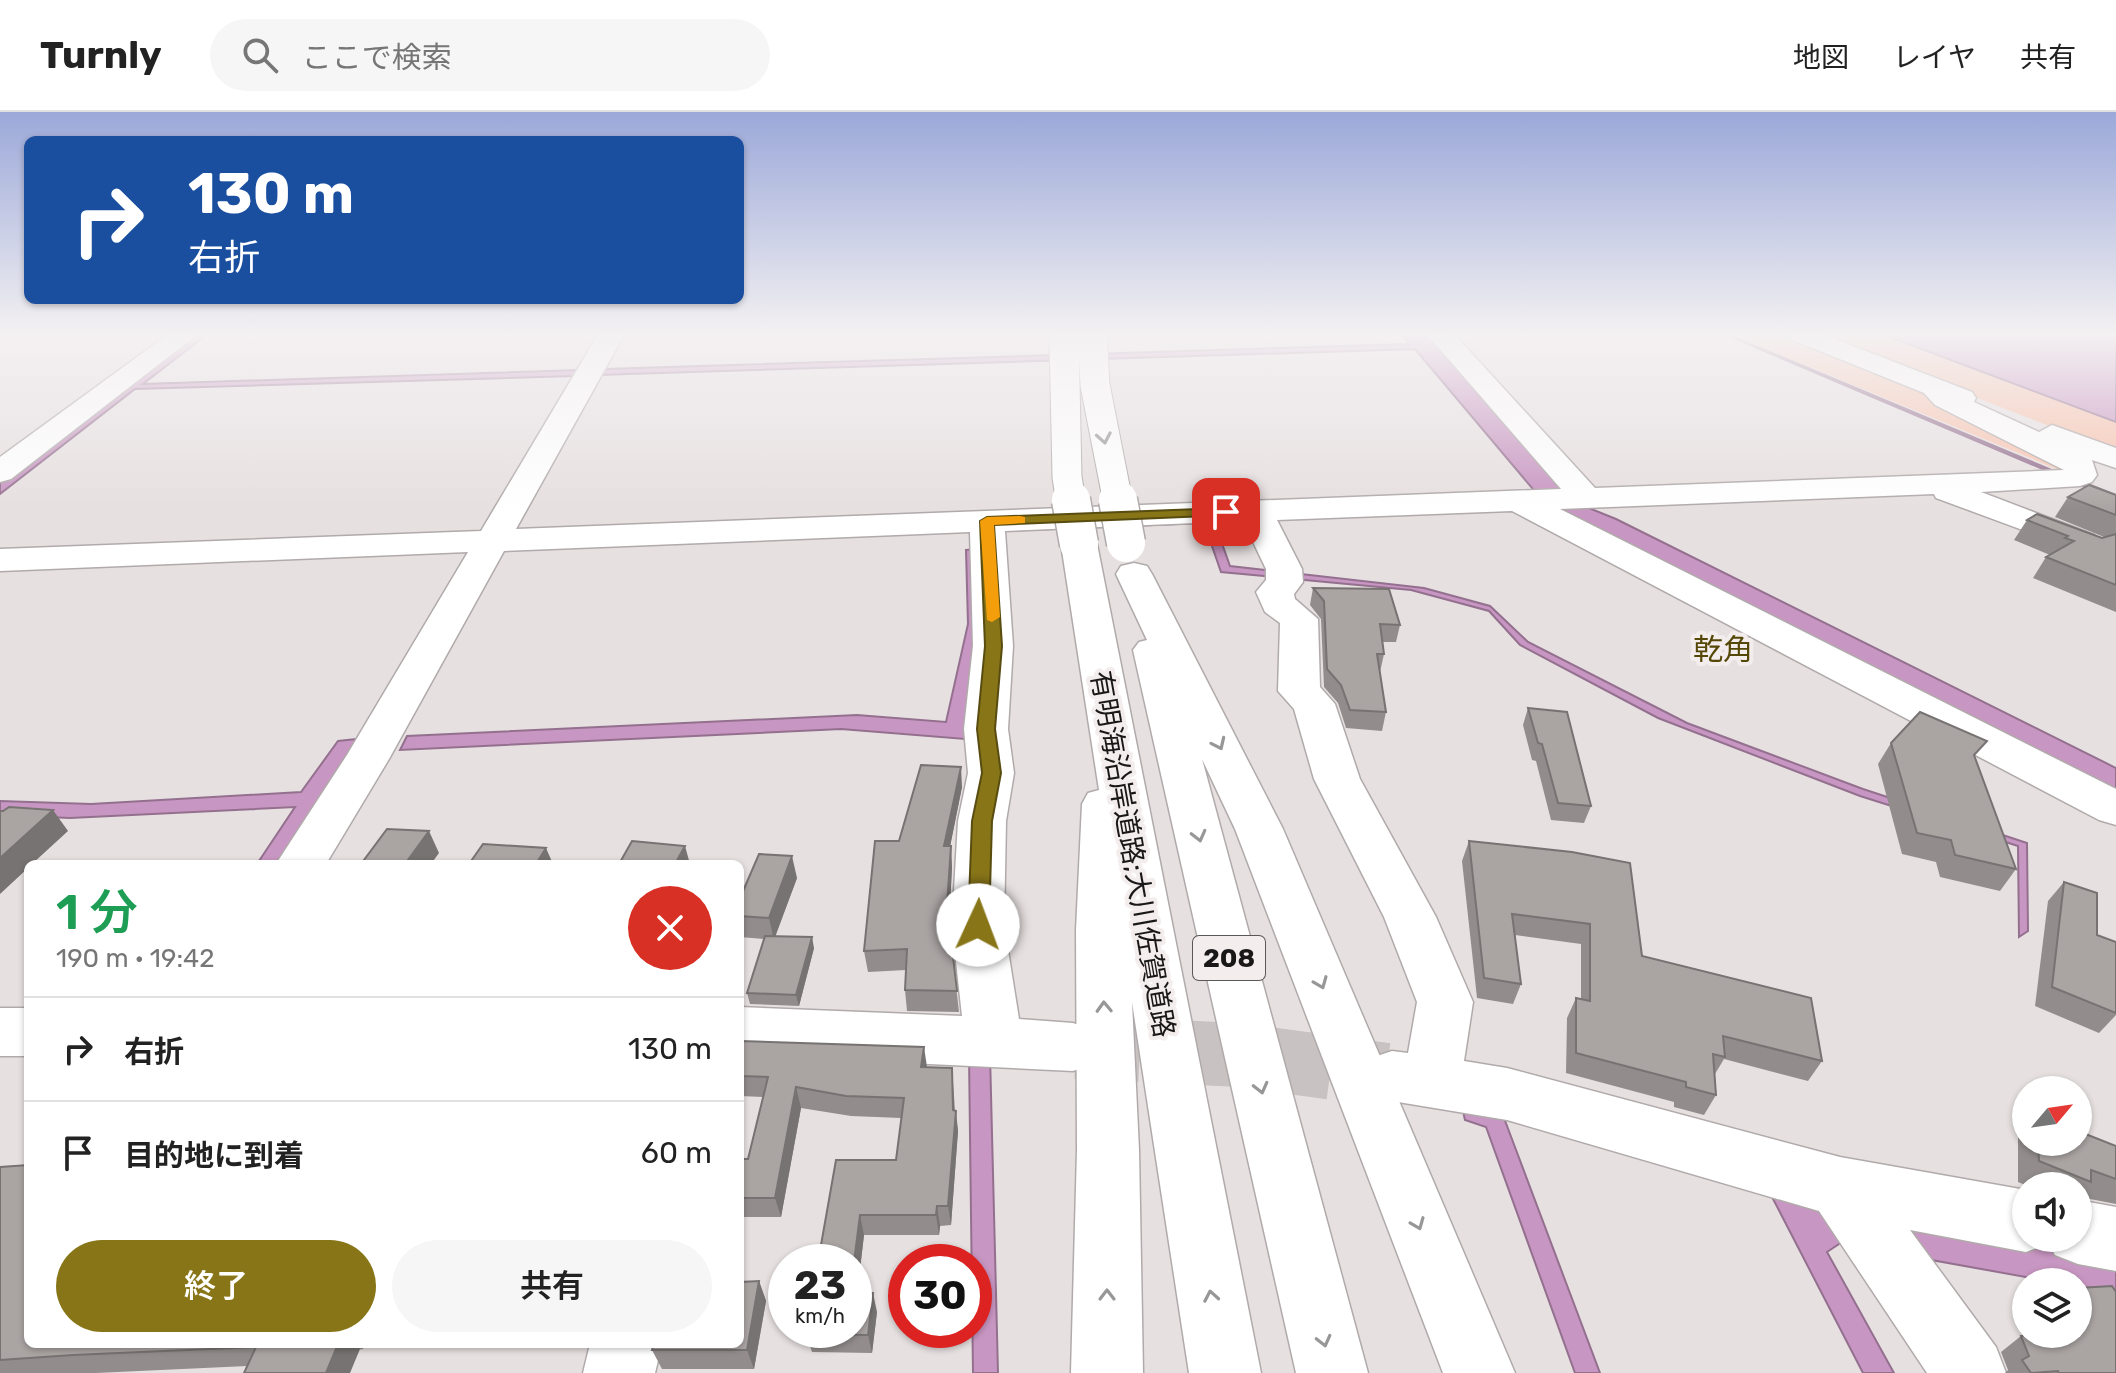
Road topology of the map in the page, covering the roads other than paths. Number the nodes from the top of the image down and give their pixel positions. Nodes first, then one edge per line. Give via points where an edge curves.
1 (107, 392) edge
2 (578, 392) edge
3 (1065, 392) edge
4 (1095, 392) edge
5 (1490, 392) edge
6 (1938, 392) edge
7 (1945, 392) edge
8 (2116, 459) edge
9 (0, 472) edge
10 (1931, 485) junction
11 (1583, 498) junction
12 (1528, 501) junction
13 (1255, 511) junction
14 (987, 521) junction
15 (493, 542) junction
16 (2089, 545) edge
17 (0, 560) edge
18 (1107, 562) junction
19 (2116, 809) edge
20 (304, 860) edge
21 (744, 1031) edge
22 (0, 1032) edge
23 (24, 1032) edge
24 (994, 1041) junction
25 (1073, 1047) tunnel mouth
26 (1840, 1187) junction
27 (2012, 1218) edge
28 (2092, 1235) edge
29 (2116, 1239) edge
30 (625, 1348) edge
31 (619, 1373) edge
32 (1107, 1373) edge
33 (1225, 1373) edge
34 (1332, 1373) edge
35 (1479, 1373) edge
36 (1970, 1373) edge

1 - 9 main road
2 - 15 main road
3 - 18 main road, 有明海沿岸道路;大川佐賀道路 / 208, bridge via 1067,477
4 -> 18 main road, 有明海沿岸道路;大川佐賀道路 / 208, bridge
5 - 11 main road
6 - 10 main road via 2064,455 2080,466 2081,475
7 - 8 main road
10 - 11 main road
10 - 16 main road
11 - 12 main road
12 - 13 main road
12 - 19 main road
13 - 14 main road
13 - 26 main road via 1285,576 1275,592 1278,604 1299,619 1299,691 1314,704 1337,779 1410,917 1445,1002 1412,1078 1507,1094
14 - 15 main road
14 - 24 main road via 993,646 986,729 991,773 982,821 978,925
15 - 17 main road
15 - 20 main road
32 -> 18 main road via 1102,930
33 -> 18 main road, 有明海沿岸道路;大川佐賀道路 / 208
18 -> 34 main road, 有明海沿岸道路;大川佐賀道路 / 208
18 -> 35 main road via 1259,829
21 - 24 main road
22 - 23 main road
24 - 25 main road
26 - 27 main road
26 - 36 main road
28 - 29 main road
30 - 31 main road

